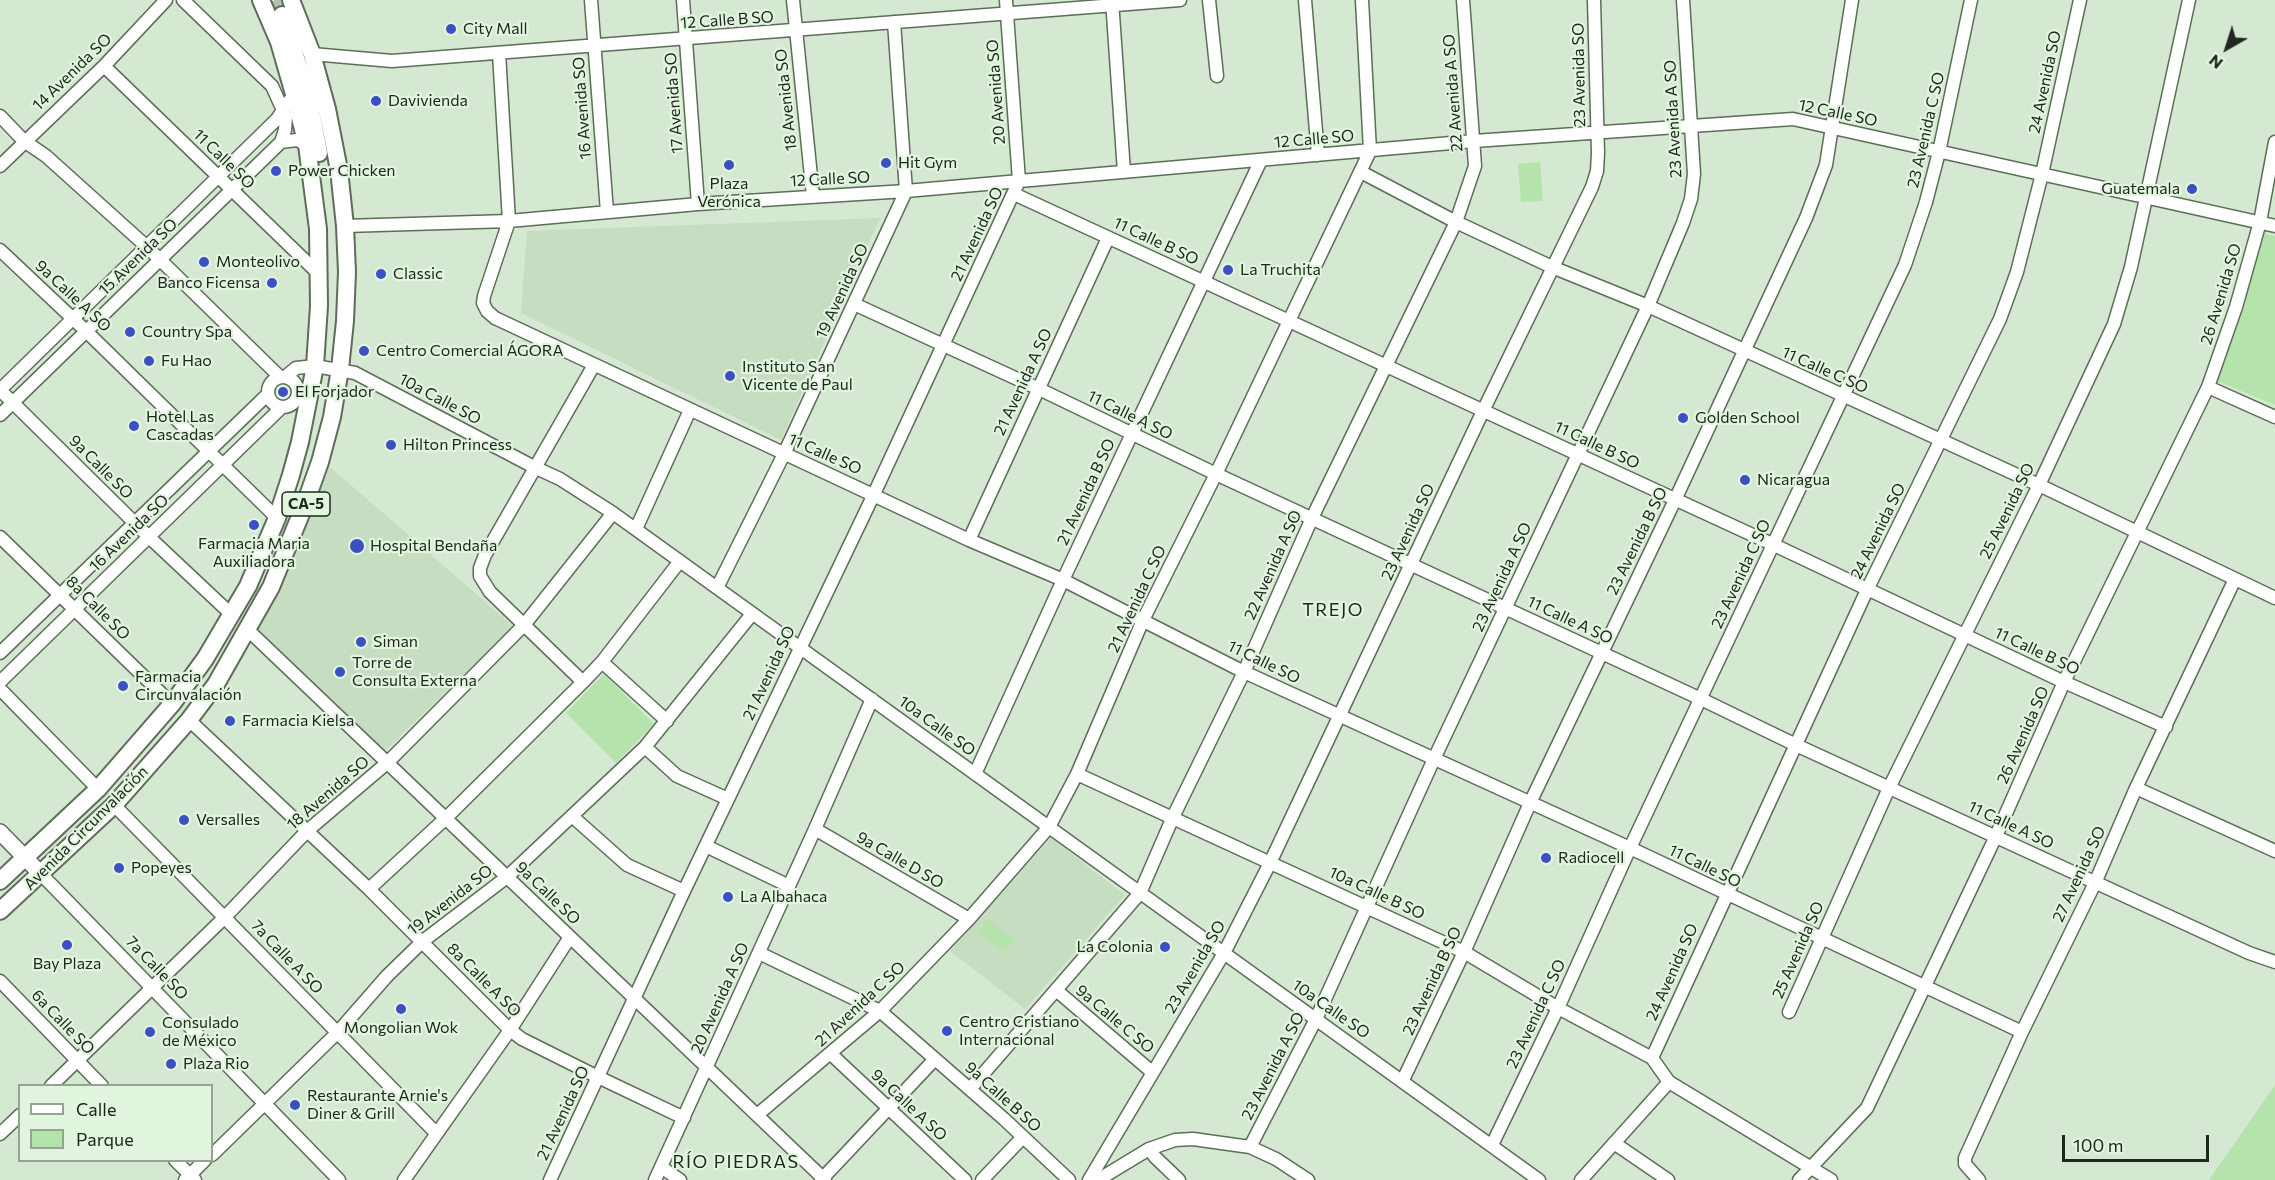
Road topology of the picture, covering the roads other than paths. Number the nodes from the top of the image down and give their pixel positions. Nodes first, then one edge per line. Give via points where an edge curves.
1 (183, 0) edge
2 (261, 0) edge
3 (291, 0) tunnel mouth
4 (591, 0) edge
5 (683, 0) edge
6 (793, 0) edge
7 (1006, 0) edge
8 (1180, 0) edge
9 (1209, 0) edge
10 (1305, 0) edge
11 (1362, 0) edge
12 (1463, 0) edge
13 (1594, 0) edge
14 (1683, 0) edge
15 (1852, 0) edge
16 (1971, 0) edge
17 (2080, 0) edge
18 (2189, 0) edge
19 (158, 3) edge
20 (1112, 3) edge
21 (1007, 14) junction
22 (282, 15) tunnel mouth
23 (894, 22) junction
24 (796, 31) junction
25 (686, 39) junction
26 (594, 46) junction
27 (499, 53) junction
28 (312, 54) junction
29 (104, 66) junction
30 (1217, 76) dead end
31 (294, 94) junction
32 (284, 110) junction
33 (0, 116) edge
34 (1692, 126) junction
35 (1833, 128) junction
36 (1597, 134) junction
37 (24, 141) junction
38 (1474, 141) junction
39 (281, 142) junction
40 (2275, 142) edge
41 (307, 145) junction
42 (1370, 151) junction
43 (1939, 152) junction
44 (1318, 155) junction
45 (1261, 160) junction
46 (0, 166) edge
47 (1124, 172) junction
48 (1361, 172) junction
49 (2042, 174) junction
50 (218, 176) junction
51 (1019, 181) junction
52 (231, 189) junction
53 (906, 191) junction
54 (1014, 194) junction
55 (813, 196) junction
56 (2146, 197) junction
57 (698, 204) junction
58 (607, 212) junction
59 (509, 222) junction
60 (1456, 222) junction
61 (2260, 222) junction
62 (345, 226) junction
63 (2275, 226) edge
64 (318, 229) junction
65 (1108, 237) junction
66 (146, 246) junction
67 (0, 250) edge
68 (159, 259) junction
69 (1552, 267) junction
70 (320, 275) junction
71 (1203, 281) junction
72 (854, 304) junction
73 (1648, 306) junction
74 (73, 319) junction
75 (1288, 321) junction
76 (86, 331) junction
77 (944, 345) junction
78 (1745, 351) junction
79 (594, 365) junction
80 (315, 366) junction
81 (1385, 366) junction
82 (340, 369) junction
83 (283, 377) junction
84 (2208, 387) junction
85 (1038, 388) junction
86 (0, 390) edge
87 (268, 394) junction
88 (1844, 396) junction
89 (304, 398) junction
90 (13, 403) junction
91 (282, 407) junction
92 (690, 410) junction
93 (1483, 411) junction
94 (0, 415) edge
95 (2275, 417) edge
96 (1132, 434) junction
97 (1941, 440) junction
98 (208, 452) junction
99 (784, 454) junction
100 (1577, 454) junction
101 (222, 465) junction
102 (534, 467) junction
103 (1216, 474) junction
104 (2038, 485) junction
105 (874, 494) junction
106 (1676, 500) junction
107 (613, 513) junction
108 (277, 518) junction
109 (1312, 518) junction
110 (134, 523) junction
111 (636, 530) junction
112 (2137, 531) junction
113 (0, 537) edge
114 (148, 537) junction
115 (969, 540) junction
116 (1772, 544) junction
117 (680, 561) junction
118 (1411, 565) junction
119 (2235, 579) junction
120 (1063, 580) junction
121 (248, 586) junction
122 (717, 588) junction
123 (1867, 590) junction
124 (61, 594) junction
125 (2275, 598) edge
126 (75, 609) junction
127 (1506, 609) junction
128 (752, 614) junction
129 (232, 615) junction
130 (1143, 620) junction
131 (524, 625) junction
132 (248, 630) junction
133 (1966, 635) junction
134 (799, 648) junction
135 (0, 653) edge
136 (1601, 653) junction
137 (602, 662) junction
138 (1244, 672) junction
139 (0, 682) edge
140 (583, 682) junction
141 (2064, 682) junction
142 (0, 689) edge
143 (872, 699) junction
144 (1701, 699) junction
145 (172, 704) junction
146 (1340, 716) junction
147 (189, 720) junction
148 (667, 721) junction
149 (2166, 727) junction
150 (1796, 745) junction
151 (645, 747) junction
152 (1434, 759) junction
153 (387, 763) junction
154 (147, 769) junction
155 (975, 774) junction
156 (1077, 774) junction
157 (1889, 788) junction
158 (2136, 788) junction
159 (98, 789) junction
160 (728, 799) junction
161 (1530, 803) junction
162 (114, 805) junction
163 (573, 817) junction
164 (1173, 817) junction
165 (446, 818) junction
166 (1049, 827) junction
167 (815, 829) junction
168 (307, 831) junction
169 (0, 832) edge
170 (1995, 836) junction
171 (706, 846) junction
172 (1630, 848) junction
173 (2275, 851) edge
174 (25, 858) junction
175 (1270, 863) junction
176 (41, 874) junction
177 (507, 877) junction
178 (0, 880) edge
179 (2095, 883) junction
180 (789, 886) junction
181 (369, 889) junction
182 (684, 891) junction
183 (1140, 893) junction
184 (1725, 894) junction
185 (1367, 906) junction
186 (0, 911) edge
187 (225, 917) junction
188 (969, 919) junction
189 (570, 937) junction
190 (1821, 939) junction
191 (423, 941) junction
192 (1464, 952) junction
193 (759, 953) junction
194 (1224, 953) junction
195 (2275, 962) edge
196 (0, 981) edge
197 (1924, 985) junction
198 (152, 988) junction
199 (1056, 990) junction
200 (635, 999) junction
201 (1558, 1008) junction
202 (880, 1011) junction
203 (1789, 1012) dead end
204 (1317, 1019) junction
205 (510, 1030) junction
206 (338, 1032) junction
207 (2022, 1032) junction
208 (831, 1054) junction
209 (1652, 1058) junction
210 (935, 1059) junction
211 (77, 1060) junction
212 (707, 1067) junction
213 (1152, 1072) junction
214 (598, 1077) junction
215 (1403, 1080) junction
216 (1669, 1082) junction
217 (53, 1084) edge
218 (100, 1084) edge
219 (970, 1089) junction
220 (264, 1104) junction
221 (888, 1108) junction
222 (757, 1114) junction
223 (18, 1117) edge
224 (684, 1118) junction
225 (436, 1133) junction
226 (0, 1134) edge
227 (1023, 1137) junction
228 (1614, 1143) junction
229 (1492, 1145) junction
230 (1250, 1147) junction
231 (1149, 1149) junction
232 (213, 1154) edge
233 (176, 1162) edge
234 (204, 1162) edge
235 (661, 1167) junction
236 (1812, 1168) junction
237 (190, 1178) edge
238 (406, 1179) edge
239 (823, 1179) edge
240 (339, 1180) edge
241 (550, 1180) edge
242 (655, 1180) edge
243 (680, 1180) edge
244 (965, 1180) edge
245 (982, 1180) edge
246 (1069, 1180) edge
247 (1089, 1180) edge
248 (1098, 1180) edge
249 (1179, 1180) edge
250 (1308, 1180) edge
251 (1539, 1180) edge
252 (1581, 1180) edge
253 (1668, 1180) edge
254 (1799, 1180) edge
255 (1831, 1180) edge
256 (1979, 1180) edge

1 - 32 street via 272,86
2 - 31 highway, Avenida Circunvalación / CA-5 via 279,42
3 - 28 highway, Avenida Circunvalación / CA-5
4 - 26 street, 16 Avenida SO
5 - 25 street, 17 Avenida SO
6 - 24 street, 18 Avenida SO
7 - 21 street, 20 Avenida SO
8 - 20 street, 12 Calle B SO
9 - 30 street
10 - 44 street
11 - 42 street, 21 Avenida C SO
12 - 38 street, 22 Avenida A SO
13 - 36 street, 23 Avenida SO
14 - 34 street, 23 Avenida A SO
15 - 35 street, 23 Avenida B SO
16 - 43 street, 23 Avenida C SO
17 - 49 street, 24 Avenida SO
18 - 56 street, 25 Avenida SO
19 - 29 street, 14 Avenida SO
20 - 21 street, 12 Calle B SO
20 - 47 street
21 - 23 street, 12 Calle B SO
21 - 51 street, 20 Avenida SO
22 - 64 highway via 308,95 315,132 322,175
23 - 24 street, 12 Calle B SO
23 - 53 street, 19 Avenida SO
24 - 25 street, 12 Calle B SO
24 - 55 street, 18 Avenida SO
25 - 26 street, 12 Calle B SO
25 - 57 street, 17 Avenida SO
26 - 27 street, 12 Calle B SO
26 - 58 street, 16 Avenida SO
27 - 28 street, 12 Calle B SO via 392,61
27 - 59 street
28 - 62 highway, Avenida Circunvalación / CA-5 via 339,170
29 - 37 street, 14 Avenida SO
29 - 50 street, 11 Calle SO
31 - 32 street, 15 Avenida SO
31 - 41 highway, Avenida Circunvalación / CA-5
32 - 39 street via 286,123
32 - 50 street, 15 Avenida SO
33 - 37 street
34 - 35 street, 12 Calle SO via 1793,119
34 - 36 street, 12 Calle SO
34 - 73 street, 23 Avenida A SO via 1691,199
35 - 43 street, 12 Calle SO
35 - 78 street, 23 Avenida B SO via 1826,165 1806,218
36 - 38 street, 12 Calle SO
36 - 69 street, 23 Avenida SO via 1593,187
37 - 46 street, 14 Avenida SO
37 - 66 street
38 - 42 street, 12 Calle SO
38 - 60 street, 22 Avenida A SO via 1475,166
39 - 41 street via 297,140
39 - 52 street, 15 Avenida SO
40 - 61 street, 26 Avenida SO
41 - 64 highway, Avenida Circunvalación / CA-5
42 - 44 street, 12 Calle SO
42 - 48 street, 21 Avenida C SO
43 - 49 street, 12 Calle SO
43 - 88 street, 23 Avenida C SO via 1905,265
44 - 45 street, 12 Calle SO
45 - 47 street, 12 Calle SO
45 - 71 street, 21 Avenida B SO
47 - 51 street, 12 Calle SO
48 - 60 street, 11 Calle C SO
48 - 75 street, 21 Avenida C SO
49 - 56 street, 12 Calle SO
49 - 97 street, 24 Avenida SO via 2017,272 2000,319
50 - 52 street, 11 Calle SO
50 - 66 street, 15 Avenida SO
51 - 53 street, 12 Calle SO
51 - 54 street, 21 Avenida SO
52 - 68 street, 15 Avenida SO
52 - 70 street, 11 Calle SO
53 - 55 street, 12 Calle SO
53 - 72 street, 19 Avenida SO
54 - 65 street, 11 Calle B SO
54 - 77 street, 21 Avenida SO
55 - 57 street, 12 Calle SO
56 - 61 street, 12 Calle SO
56 - 104 street, 25 Avenida SO via 2114,324
57 - 58 street, 12 Calle SO
58 - 59 street, 12 Calle SO
59 - 62 street, 12 Calle SO
59 - 79 street, 11 Calle SO via 484,296 487,311
60 - 69 street, 11 Calle C SO
60 - 81 street, 22 Avenida A SO
61 - 63 street, 12 Calle SO
61 - 84 street, 26 Avenida SO
62 - 82 highway, Avenida Circunvalación / CA-5 via 347,272
64 - 70 highway, Avenida Circunvalación / CA-5
65 - 71 street, 11 Calle B SO
65 - 85 street, 21 Avenida A SO
66 - 68 street
66 - 74 street, 15 Avenida SO
67 - 74 street, 9a Calle A SO
68 - 76 street, 15 Avenida SO
68 - 83 street
69 - 73 street, 11 Calle C SO
69 - 93 street, 23 Avenida SO
70 - 80 highway, Avenida Circunvalación / CA-5
71 - 75 street, 11 Calle B SO
71 - 96 street, 21 Avenida B SO
72 - 77 street, 11 Calle A SO
72 - 99 street, 19 Avenida SO
73 - 78 street, 11 Calle C SO
73 - 100 street, 23 Avenida A SO
74 - 76 street, 9a Calle A SO
74 - 86 street, 15 Avenida SO
75 - 81 street, 11 Calle B SO
75 - 103 street, 21 Avenida C SO
76 - 90 street, 15 Avenida SO
76 - 98 street, 9a Calle A SO
77 - 85 street, 11 Calle A SO
77 - 105 street, 21 Avenida SO
78 - 88 street, 11 Calle C SO
78 - 106 street, 23 Avenida B SO
79 - 92 street, 11 Calle SO
79 - 102 street
80 - 82 street, 10a Calle SO
80 - 83 street, 10a Calle SO via 296,368
80 - 89 highway, Avenida Circunvalación / CA-5
81 - 93 street, 11 Calle B SO
81 - 109 street, 22 Avenida A SO
82 - 102 street, 10a Calle SO via 355,373
82 - 132 highway, Avenida Circunvalación / CA-5 via 320,462 275,579
83 - 87 street via 272,381
83 - 89 street via 290,378
84 - 95 street
84 - 112 street, 26 Avenida SO
85 - 96 street, 11 Calle A SO
85 - 115 street, 21 Avenida A SO
86 - 90 street, 9a Calle SO
87 - 91 street via 273,403
87 - 98 street, 16 Avenida SO
88 - 97 street, 11 Calle C SO
88 - 116 street, 23 Avenida C SO
89 - 91 street
89 - 108 highway, Avenida Circunvalación / CA-5 via 294,464
90 - 94 street, 15 Avenida SO
90 - 110 street, 9a Calle SO
91 - 101 street, 16 Avenida SO
92 - 99 street, 11 Calle SO
92 - 111 street
93 - 100 street, 11 Calle B SO
93 - 118 street, 23 Avenida SO
96 - 103 street, 11 Calle A SO
96 - 120 street, 21 Avenida B SO
97 - 104 street, 11 Calle C SO
97 - 123 street, 24 Avenida SO
98 - 101 street, 9a Calle A SO
98 - 110 street, 16 Avenida SO
99 - 105 street, 11 Calle SO
99 - 122 street, 19 Avenida SO
100 - 106 street, 11 Calle B SO
100 - 127 street, 23 Avenida A SO
101 - 108 street, 9a Calle A SO
101 - 114 street, 16 Avenida SO
102 - 107 street, 10a Calle SO via 560,478
102 - 131 street via 480,568 480,576 490,592
103 - 109 street, 11 Calle A SO
103 - 130 street, 21 Avenida C SO
104 - 112 street, 11 Calle C SO
104 - 133 street, 25 Avenida SO
105 - 115 street, 11 Calle SO
105 - 134 street, 21 Avenida SO
106 - 116 street, 11 Calle B SO
106 - 136 street, 23 Avenida B SO
107 - 111 street, 10a Calle SO
107 - 131 street, 18 Avenida SO
108 - 121 highway, Avenida Circunvalación / CA-5
109 - 118 street, 11 Calle A SO
109 - 138 street, 22 Avenida A SO
110 - 114 street, 9a Calle SO
110 - 124 street, 16 Avenida SO
111 - 117 street, 10a Calle SO
112 - 119 street, 11 Calle C SO
112 - 141 street, 26 Avenida SO
113 - 124 street, 8a Calle SO
114 - 126 street, 16 Avenida SO
114 - 129 street, 9a Calle SO
115 - 120 street, 11 Calle SO
116 - 123 street, 11 Calle B SO
116 - 144 street, 23 Avenida C SO
117 - 122 street, 10a Calle SO
117 - 137 street
118 - 127 street, 11 Calle A SO
118 - 146 street, 23 Avenida SO
119 - 125 street, 11 Calle C SO
119 - 149 street, 27 Avenida SO
120 - 130 street, 11 Calle SO
120 - 155 street, 21 Avenida B SO
121 - 129 highway, Avenida Circunvalación / CA-5
121 - 132 highway via 248,599 240,615
122 - 128 street, 10a Calle SO
123 - 133 street, 11 Calle B SO
123 - 150 street, 24 Avenida SO
124 - 126 street, 8a Calle SO
124 - 135 street, 16 Avenida SO
126 - 139 street, 16 Avenida SO
126 - 145 street, 8a Calle SO
127 - 136 street, 11 Calle A SO
127 - 152 street, 23 Avenida A SO
128 - 134 street, 10a Calle SO
128 - 148 street, 19 Avenida SO
129 - 145 highway, Avenida Circunvalación / CA-5
130 - 138 street, 11 Calle SO
130 - 156 street, 21 Avenida C SO
131 - 140 street
131 - 153 street, 18 Avenida SO
132 - 147 highway, Avenida Circunvalación / CA-5
132 - 153 street, 9a Calle SO
133 - 141 street, 11 Calle B SO
133 - 157 street, 25 Avenida SO
134 - 143 street, 10a Calle SO
134 - 160 street, 21 Avenida SO
136 - 144 street, 11 Calle A SO
136 - 161 street, 23 Avenida B SO
137 - 140 street
137 - 148 street
138 - 146 street, 11 Calle SO
138 - 164 street, 22 Avenida A SO
140 - 165 street
141 - 149 street, 11 Calle B SO
141 - 170 street, 26 Avenida SO
142 - 159 street
143 - 155 street, 10a Calle SO
143 - 167 street
144 - 150 street, 11 Calle A SO
144 - 172 street, 23 Avenida C SO
145 - 154 highway via 177,721 149,756
145 - 159 highway, Avenida Circunvalación / CA-5
146 - 152 street, 11 Calle SO
146 - 175 street, 23 Avenida SO
147 - 154 highway, Avenida Circunvalación / CA-5
147 - 168 street, 8a Calle A SO
148 - 151 street, 19 Avenida SO
149 - 158 street, 27 Avenida SO
150 - 157 street, 11 Calle A SO
150 - 184 street, 24 Avenida SO
151 - 160 street via 677,776
151 - 163 street, 19 Avenida SO
152 - 161 street, 11 Calle SO
152 - 185 street, 23 Avenida A SO
153 - 165 street, 9a Calle SO
153 - 168 street, 18 Avenida SO
154 - 162 highway, Avenida Circunvalación / CA-5
155 - 166 street, 10a Calle SO
156 - 164 street, 10a Calle B SO
156 - 166 street, 21 Avenida C SO
157 - 170 street, 11 Calle A SO
157 - 190 street, 25 Avenida SO
158 - 173 street
158 - 179 street, 27 Avenida SO
159 - 174 highway, Avenida Circunvalación / CA-5
160 - 171 street, 21 Avenida SO
161 - 172 street, 11 Calle SO
161 - 192 street, 23 Avenida B SO
162 - 176 highway, Avenida Circunvalación / CA-5
162 - 187 street, 7a Calle A SO
163 - 177 street, 19 Avenida SO
163 - 182 street via 627,864
164 - 175 street, 10a Calle B SO
164 - 183 street, 22 Avenida A SO
165 - 177 street, 9a Calle SO
165 - 181 street
166 - 183 street, 10a Calle SO
166 - 188 street, 21 Avenida C SO
167 - 180 street, 20 Avenida A SO
167 - 188 street, 9a Calle D SO
168 - 181 street, 8a Calle A SO
168 - 187 street, 18 Avenida SO
169 - 174 main road, 7a Calle SO
170 - 179 street, 11 Calle A SO
170 - 197 street, 26 Avenida SO
171 - 180 street
171 - 182 street, 21 Avenida SO
172 - 184 street, 11 Calle SO
172 - 201 street, 23 Avenida C SO
174 - 176 main road, 7a Calle SO
174 - 178 highway, Avenida Circunvalación / CA-5
175 - 185 street, 10a Calle B SO
175 - 194 street, 23 Avenida SO
176 - 186 highway, Avenida Circunvalación / CA-5
176 - 198 street, 7a Calle SO
177 - 189 street, 9a Calle SO
177 - 191 street, 19 Avenida SO
179 - 195 street, 11 Calle A SO
179 - 207 street, 27 Avenida SO
180 - 193 street, 20 Avenida A SO
181 - 191 street, 8a Calle A SO
182 - 200 street, 21 Avenida SO
183 - 194 street, 10a Calle SO
183 - 199 street, 22 Avenida A SO
184 - 190 street, 11 Calle SO
184 - 209 street, 24 Avenida SO
185 - 192 street, 10a Calle B SO
185 - 204 street, 23 Avenida A SO
187 - 198 street, 18 Avenida SO
187 - 206 street, 7a Calle A SO
188 - 202 street, 21 Avenida C SO
189 - 200 street, 9a Calle SO
189 - 205 street
190 - 197 street, 11 Calle SO
190 - 203 street, 25 Avenida SO
191 - 205 street, 8a Calle A SO
191 - 206 street, 19 Avenida SO
192 - 201 street, 10a Calle B SO
192 - 215 street, 23 Avenida B SO
193 - 202 street, 9a Calle B SO
193 - 212 street, 20 Avenida A SO
194 - 204 street, 10a Calle SO
194 - 213 street, 23 Avenida SO
196 - 211 street, 6a Calle SO
197 - 207 street, 11 Calle SO
197 - 236 street, 26 Avenida SO via 1867,1108
198 - 211 street, 18 Avenida SO
198 - 220 street, 7a Calle SO
199 - 213 street, 9a Calle C SO
199 - 219 street, 22 Avenida A SO
200 - 212 street, 9a Calle SO
200 - 214 street, 21 Avenida SO
201 - 209 street, 10a Calle B SO
201 - 229 street, 23 Avenida C SO
202 - 208 street, 21 Avenida C SO
202 - 210 street, 9a Calle B SO
204 - 215 street, 10a Calle SO
204 - 230 street, 23 Avenida A SO
205 - 214 street, 8a Calle A SO
205 - 225 street
206 - 220 street, 19 Avenida SO
206 - 225 street, 7a Calle A SO
207 - 256 street, 27 Avenida SO via 1965,1158 1965,1164
208 - 221 street, 9a Calle A SO
208 - 222 street, 21 Avenida C SO
209 - 216 street, 10a Calle B SO
210 - 219 street, 9a Calle B SO
210 - 221 street
211 - 217 street, 18 Avenida SO
211 - 218 street, 6a Calle SO
212 - 222 street, 9a Calle SO
212 - 224 street, 20 Avenida A SO
213 - 247 street, 23 Avenida SO
214 - 224 street, 8a Calle A SO
214 - 241 street, 21 Avenida SO
215 - 229 street, 10a Calle SO
216 - 228 street
216 - 236 street, 10a Calle B SO
219 - 227 street, 9a Calle B SO
220 - 232 street, 19 Avenida SO
220 - 240 street, 7a Calle SO
221 - 239 street
221 - 244 street, 9a Calle A SO
222 - 239 street, 9a Calle SO
223 - 226 street
224 - 235 street, 20 Avenida A SO
225 - 238 street
227 - 245 street
227 - 246 street, 9a Calle B SO
228 - 252 street
228 - 253 street
229 - 251 street, 10a Calle SO
230 - 231 street via 1193,1139 1174,1140
230 - 250 street
231 - 248 street
231 - 249 street
233 - 237 street
234 - 237 street
235 - 242 street, 20 Avenida A SO
235 - 243 street
236 - 254 street, 26 Avenida SO
236 - 255 street, 10a Calle B SO

